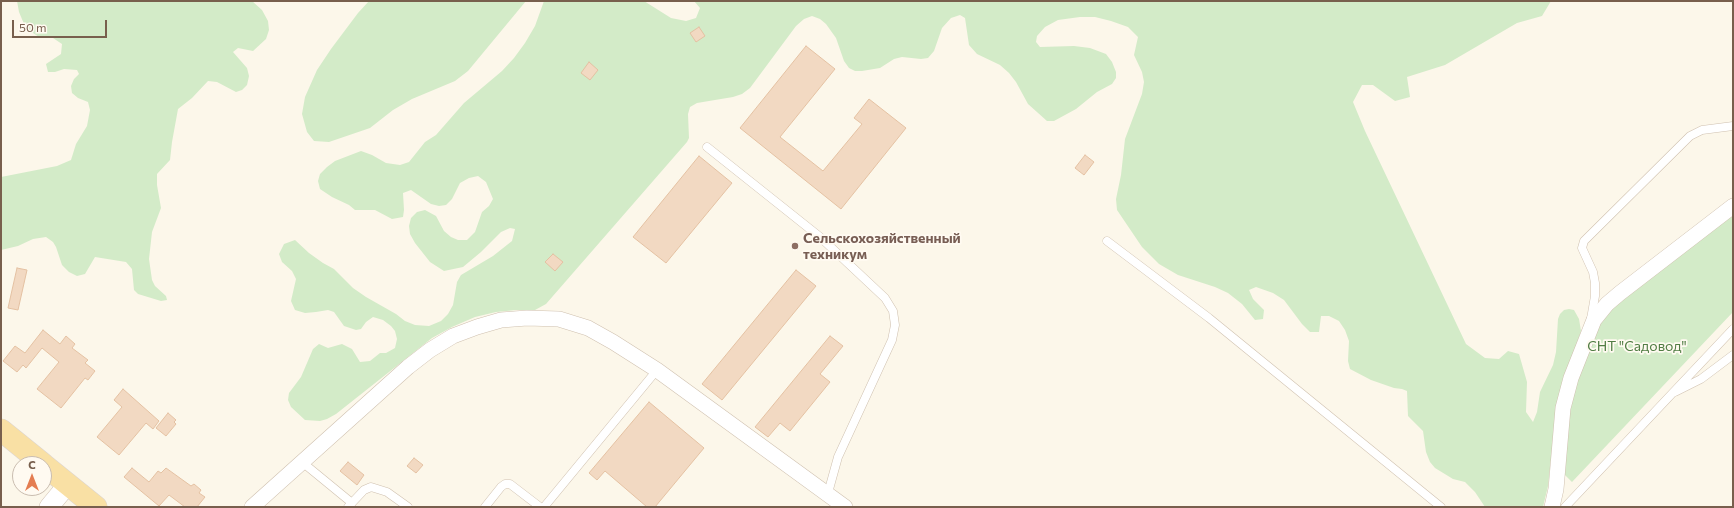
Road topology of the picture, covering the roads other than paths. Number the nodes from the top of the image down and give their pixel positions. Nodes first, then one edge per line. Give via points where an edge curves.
1 (1733, 126) edge
2 (707, 147) dead end
3 (1733, 206) edge
4 (1107, 241) dead end
5 (1589, 329) junction
6 (1733, 329) edge
7 (1733, 355) edge
8 (657, 370) junction
9 (1669, 395) junction
10 (1, 430) edge
11 (34, 456) edge
12 (302, 462) junction
13 (52, 471) edge
14 (68, 484) junction
15 (828, 493) junction
16 (91, 505) edge
17 (350, 505) edge
18 (49, 507) edge
19 (252, 507) edge
20 (408, 507) edge
21 (485, 507) edge
22 (540, 507) edge
23 (544, 507) edge
24 (845, 507) edge
25 (1441, 507) edge
26 (1552, 507) edge
27 (1565, 507) edge

1 - 5 lane via 1702,130 1690,136 1584,241 1582,248 1595,283
2 - 15 lane via 820,237 885,298 893,311 895,325 892,340 838,457
3 - 5 street via 1607,304
4 - 25 lane via 1209,318
5 - 26 street via 1563,408
6 - 9 lane
7 - 9 lane via 1701,379
8 - 12 street via 588,328 559,319 501,320 453,336 430,350
8 - 15 street
8 - 23 lane
9 - 27 lane
10 - 11 main road
12 - 17 lane
12 - 19 street
13 - 14 main road
14 - 16 main road
14 - 18 street
15 - 24 street
17 - 20 lane via 364,490 372,487 387,492
21 - 22 lane via 505,484 510,484

